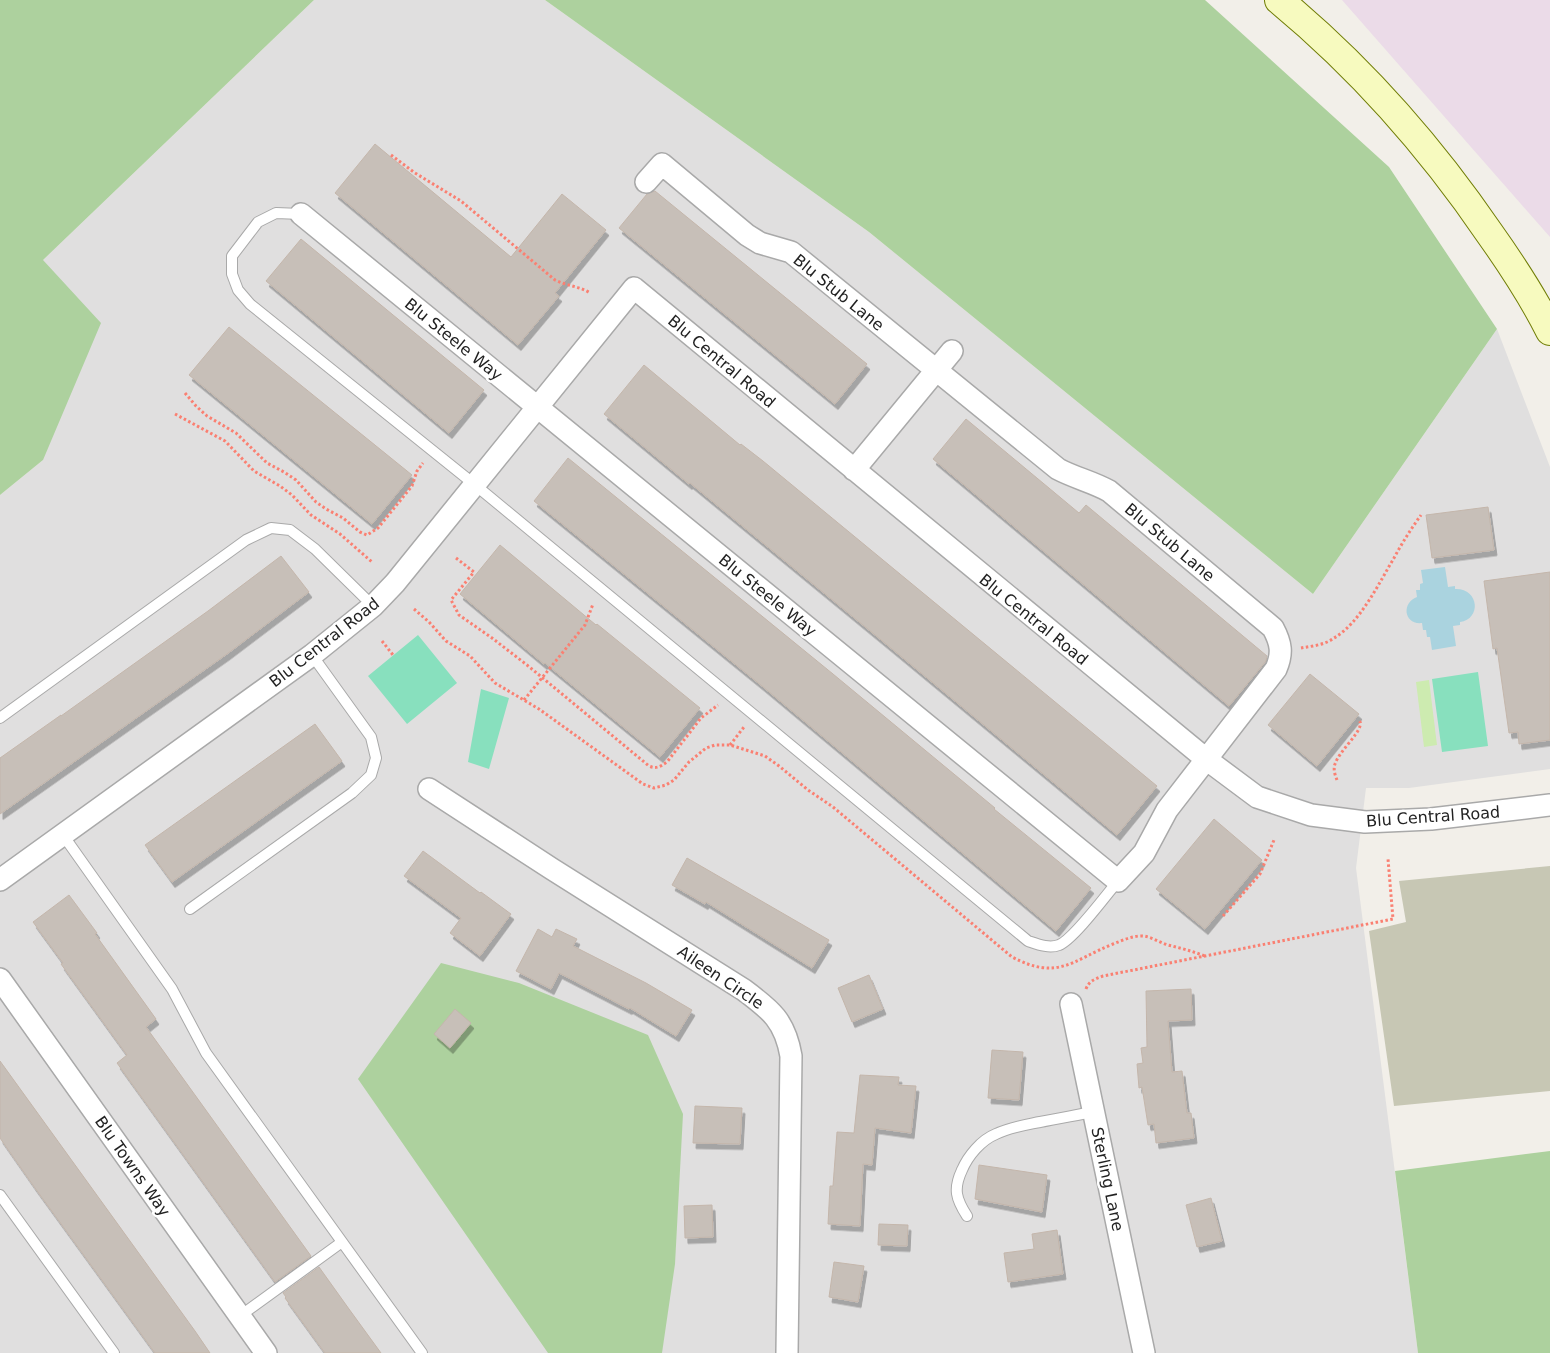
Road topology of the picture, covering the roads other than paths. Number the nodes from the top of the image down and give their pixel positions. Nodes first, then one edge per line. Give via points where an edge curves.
1 (1279, 0) edge
2 (646, 182) dead end
3 (301, 214) joint
4 (1550, 331) edge
5 (952, 351) dead end
6 (936, 370) junction
7 (537, 407) junction
8 (854, 470) junction
9 (474, 484) junction
10 (373, 606) junction
11 (312, 655) junction
12 (0, 718) edge
13 (1206, 760) junction
14 (428, 789) dead end
15 (1550, 805) edge
16 (63, 835) junction
17 (0, 880) edge
18 (1118, 881) junction
19 (190, 909) dead end
20 (0, 979) edge
21 (1079, 1000) road end
22 (1093, 1112) junction
23 (0, 1195) edge
24 (967, 1216) dead end
25 (342, 1242) junction
26 (240, 1316) junction
27 (114, 1353) edge
28 (266, 1353) edge
29 (422, 1353) edge
30 (786, 1353) edge
31 (1144, 1353) edge

1 - 4 main road via 1324,39 1402,118 1462,192 1513,266
2 - 6 street, Blu Stub Lane via 662,164 747,235 760,243 791,252
3 - 7 street, Blu Steele Way
3 - 9 lane via 276,213 258,222 232,256 232,274 238,290 250,304
5 - 6 street
6 - 8 street
6 - 13 street, Blu Stub Lane via 1058,469 1109,491 1273,628 1280,650 1276,669
7 - 8 street, Blu Central Road via 634,288
7 - 9 street, Blu Central Road
7 - 18 street, Blu Steele Way
8 - 13 street, Blu Central Road
9 - 10 street, Blu Central Road
9 - 18 lane via 1028,941 1044,946 1059,945 1072,936
10 - 11 street, Blu Central Road
10 - 12 lane via 315,549 290,530 271,528 246,540
11 - 16 street, Blu Central Road
11 - 19 lane via 371,737 376,758 372,775 352,793
13 - 15 street, Blu Central Road via 1257,797 1311,815 1356,821 1431,819
13 - 18 street via 1167,810 1144,853
14 - 30 street, Aileen Circle via 744,990 779,1022 788,1038 791,1056
16 - 17 street, Blu Central Road
16 - 25 lane via 172,989 206,1053
20 - 26 street, Blu Towns Way
21 - 22 street, Sterling Lane
22 - 24 lane via 994,1134 966,1160 958,1177 956,1192
22 - 31 street, Sterling Lane
23 - 27 lane
25 - 26 lane
25 - 29 lane
26 - 28 street, Blu Towns Way

